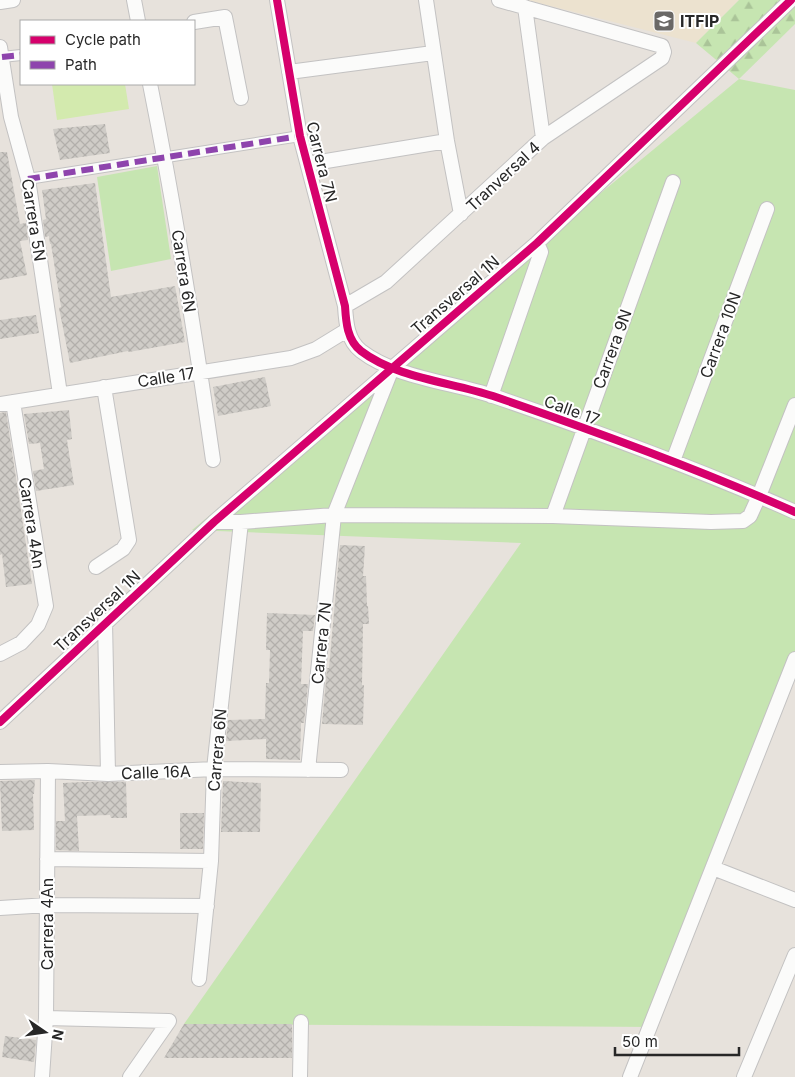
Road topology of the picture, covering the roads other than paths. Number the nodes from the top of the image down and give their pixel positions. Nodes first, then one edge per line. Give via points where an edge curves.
1 (13, 0) edge
2 (134, 0) edge
3 (277, 0) edge
4 (426, 0) edge
5 (499, 0) edge
6 (791, 0) edge
7 (0, 2) edge
8 (525, 7) junction
9 (138, 20) edge
10 (195, 22) edge
11 (1, 52) edge
12 (433, 53) junction
13 (20, 55) edge
14 (289, 72) junction
15 (150, 85) edge
16 (240, 98) dead end
17 (6, 118) edge
18 (300, 136) junction
19 (543, 138) junction
20 (447, 141) junction
21 (165, 158) junction
22 (308, 164) junction
23 (28, 178) junction
24 (673, 182) dead end
25 (767, 209) dead end
26 (462, 214) junction
27 (537, 243) junction
28 (345, 306) junction
29 (347, 330) junction
30 (392, 368) junction
31 (200, 371) junction
32 (104, 387) junction
33 (60, 394) junction
34 (491, 396) junction
35 (7, 403) edge
36 (795, 405) edge
37 (584, 429) junction
38 (213, 460) dead end
39 (673, 461) junction
40 (759, 496) junction
41 (795, 512) edge
42 (334, 516) junction
43 (553, 516) junction
44 (214, 522) junction
45 (241, 522) junction
46 (96, 567) dead end
47 (105, 621) junction
48 (0, 654) edge
49 (795, 659) edge
50 (0, 722) edge
51 (214, 769) junction
52 (308, 770) junction
53 (341, 770) dead end
54 (48, 771) junction
55 (0, 772) edge
56 (108, 774) junction
57 (47, 859) junction
58 (211, 861) junction
59 (713, 868) junction
60 (795, 900) edge
61 (48, 905) junction
62 (207, 906) junction
63 (0, 908) edge
64 (795, 955) edge
65 (199, 979) dead end
66 (46, 1018) junction
67 (301, 1022) dead end
68 (42, 1077) edge
69 (130, 1077) edge
70 (300, 1077) edge
71 (630, 1077) edge
72 (744, 1077) edge

1 - 7 street
2 - 9 street
3 - 14 street, Carrera 7N
4 - 12 street
5 - 8 street
6 - 27 street, Transversal 1N
8 - 19 street
8 - 19 street, Tranversal 4 via 662,46 664,52 662,58
10 - 16 street via 225,17
11 - 13 street
11 - 17 street, Carrera 5N
12 - 14 street
12 - 20 street
14 - 18 street, Carrera 7N
15 - 21 street, Carrera 6N
17 - 23 street, Carrera 5N
18 - 21 street
18 - 22 street, Carrera 7N
19 - 26 street, Tranversal 4
20 - 22 street
20 - 26 street
21 - 23 street
21 - 31 street, Carrera 6N
22 - 28 street, Carrera 7N
23 - 33 street, Carrera 5N
24 - 37 street, Carrera 9N
25 - 39 street, Carrera 10N
26 - 28 street, Tranversal 4 via 386,282
27 - 30 street, Transversal 1N
27 - 34 street via 541,252
28 - 29 street, Carrera 7N
29 - 30 street, Calle 17 via 360,350
29 - 31 street, Calle 17 via 316,349 291,358
30 - 34 street, Calle 17
30 - 42 street, Carrera 7N
30 - 44 street, Transversal 1N
31 - 32 street, Calle 17
31 - 38 street, Carrera 6N
32 - 33 street, Calle 17
32 - 46 street via 129,540 123,549
33 - 35 street, Calle 17
34 - 37 street, Calle 17
35 - 48 street, Carrera 4An via 46,606 38,625 21,643
36 - 40 street
37 - 39 street, Calle 17
37 - 43 street, Carrera 9N
39 - 40 street, Calle 17
40 - 41 street, Calle 17
40 - 43 street via 750,516 744,521
42 - 43 street
42 - 45 street
42 - 52 street, Carrera 7N
44 - 45 street
44 - 47 street, Transversal 1N
45 - 51 street, Carrera 6N
47 - 50 street, Transversal 1N
47 - 56 street
49 - 59 street
51 - 52 street, Calle 16A
51 - 56 street, Calle 16A
51 - 58 street, Carrera 6N
52 - 53 street, Calle 16A
54 - 55 street, Calle 16A
54 - 56 street, Calle 16A
54 - 57 street, Carrera 4An
57 - 58 street
57 - 61 street, Carrera 4An
58 - 62 street, Carrera 6N
59 - 60 street
59 - 71 street
61 - 62 street
61 - 63 street
61 - 66 street, Carrera 4An
62 - 65 street, Carrera 6N
64 - 72 street
66 - 68 street, Carrera 4An
66 - 69 street via 169,1021
67 - 70 street

